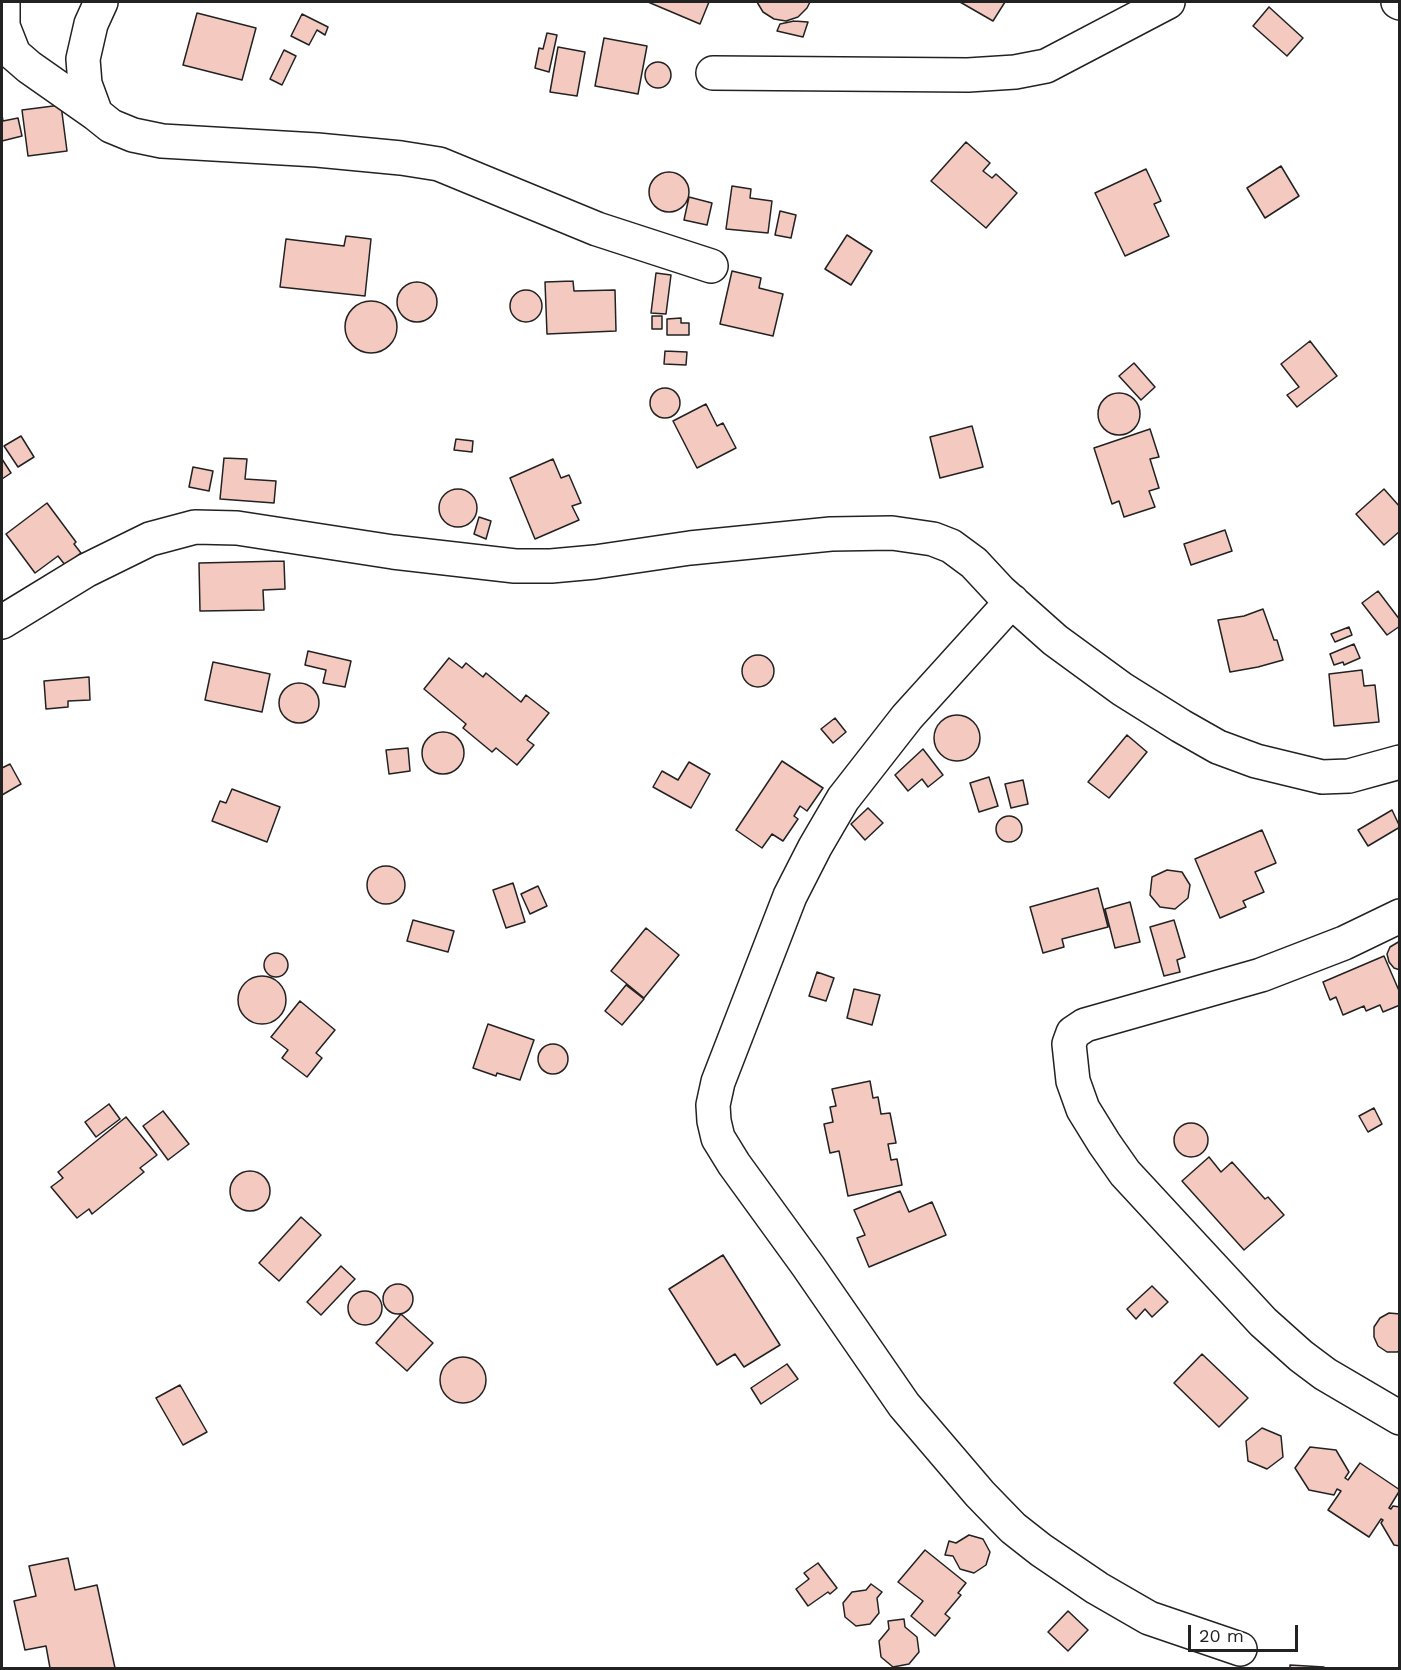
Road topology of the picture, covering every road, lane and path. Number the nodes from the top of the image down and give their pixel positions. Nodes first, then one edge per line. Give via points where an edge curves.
1 (3, 2) edge
2 (101, 2) edge
3 (1168, 2) edge
4 (713, 73) dead end
5 (96, 114) junction
6 (711, 266) dead end
7 (1012, 602) junction
8 (2, 622) edge
9 (1400, 762) edge
10 (1400, 916) edge
11 (1400, 1418) edge
12 (1240, 1649) dead end

1 - 5 street via 3,26 14,54
2 - 5 street via 83,59 85,84
3 - 4 street via 1046,66 1015,72
5 - 6 street via 111,126 162,141 317,150 439,164 597,230
7 - 8 street via 974,563 951,546 892,533 831,534 595,562 515,566 237,528 195,527 150,538 87,570
7 - 9 street via 1055,640 1122,689 1218,747 1322,777 1348,776
7 - 12 street via 900,726 843,799 815,847 790,896 730,1052 713,1105 714,1121 718,1138 734,1164 904,1405 1013,1528 1097,1588 1149,1618
10 - 11 street via 1261,975 1085,1025 1074,1033 1069,1044 1073,1082 1083,1109 1125,1173 1263,1322 1301,1356

